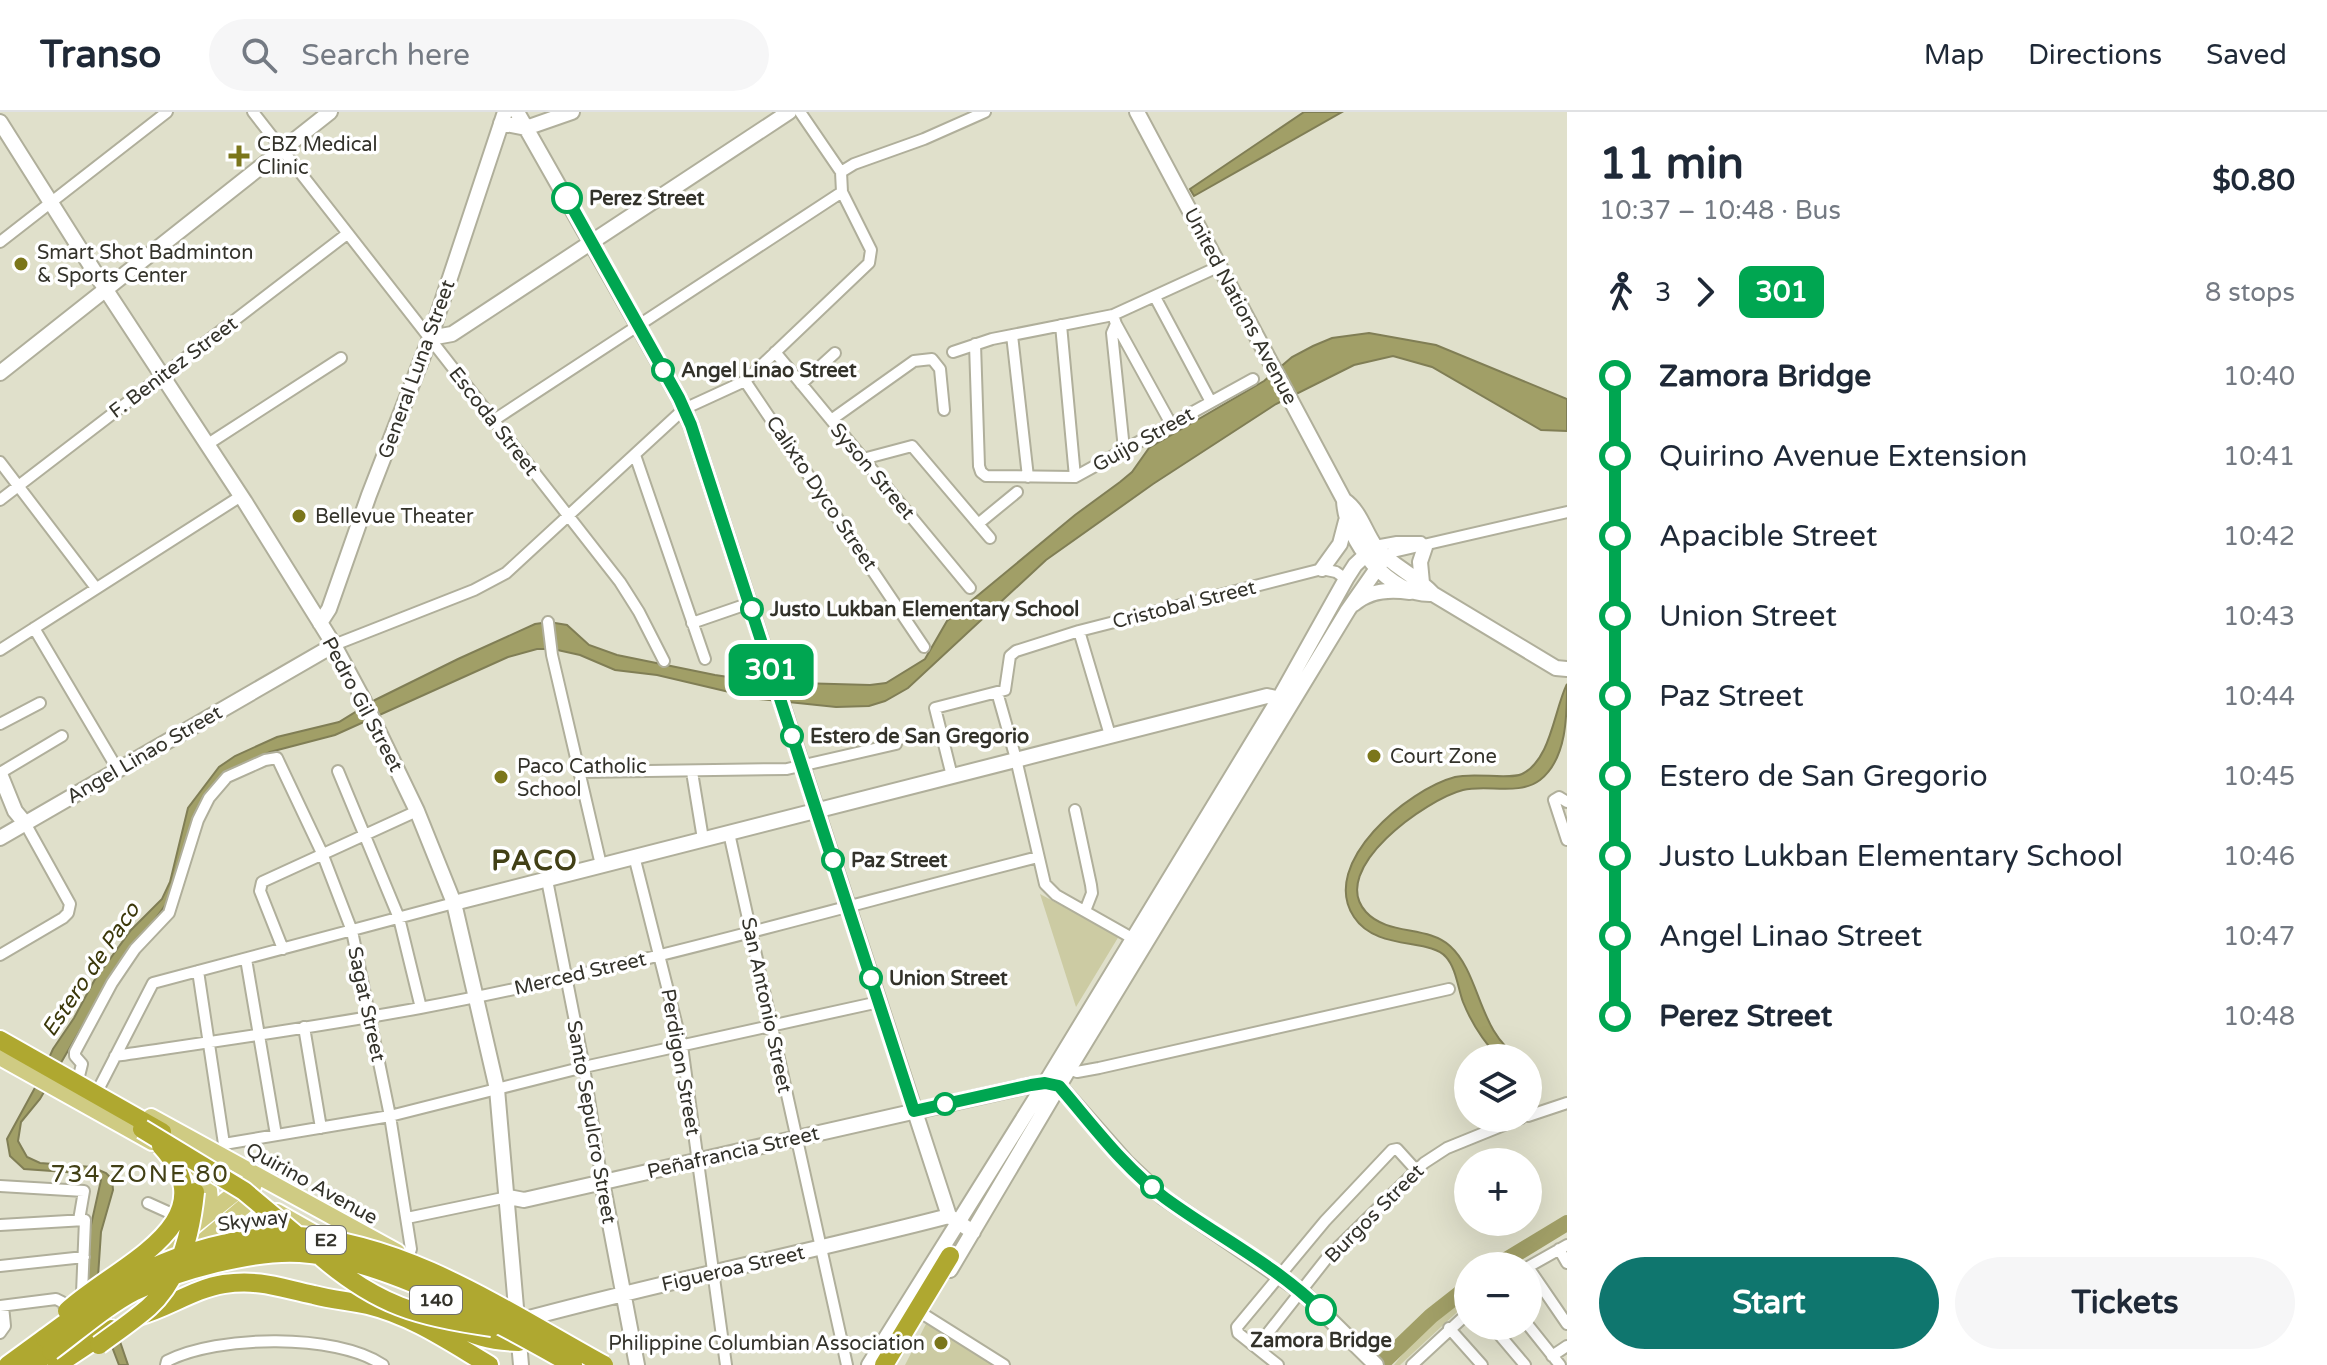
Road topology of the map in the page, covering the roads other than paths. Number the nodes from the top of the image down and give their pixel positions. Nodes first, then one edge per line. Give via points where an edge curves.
1 (167, 112) edge
2 (253, 112) edge
3 (330, 112) edge
4 (517, 112) edge
5 (572, 112) edge
6 (789, 112) edge
7 (800, 112) edge
8 (985, 112) edge
9 (1137, 112) edge
10 (503, 118) edge
11 (0, 122) edge
12 (526, 128) junction
13 (282, 149) junction
14 (841, 172) junction
15 (842, 192) junction
16 (51, 203) junction
17 (347, 234) junction
18 (591, 241) junction
19 (0, 242) edge
20 (1220, 266) junction
21 (106, 290) junction
22 (1155, 297) junction
23 (1114, 319) junction
24 (1061, 325) junction
25 (639, 326) junction
26 (1012, 335) junction
27 (430, 338) junction
28 (975, 344) junction
29 (775, 352) junction
30 (953, 352) dead end
31 (835, 353) dead end
32 (341, 358) dead end
33 (0, 373) edge
34 (164, 374) junction
35 (1253, 379) dead end
36 (745, 381) junction
37 (801, 384) junction
38 (1211, 402) junction
39 (684, 409) junction
40 (944, 410) dead end
41 (494, 420) junction
42 (831, 420) junction
43 (1171, 424) junction
44 (208, 444) junction
45 (1124, 449) junction
46 (635, 455) junction
47 (863, 459) junction
48 (0, 462) edge
49 (1028, 477) junction
50 (1075, 477) junction
51 (18, 486) junction
52 (1017, 492) dead end
53 (241, 496) junction
54 (0, 500) edge
55 (1344, 500) junction
56 (1567, 512) edge
57 (569, 516) junction
58 (1346, 521) junction
59 (978, 524) junction
60 (990, 538) dead end
61 (1428, 545) junction
62 (1375, 557) junction
63 (1322, 569) junction
64 (1346, 579) junction
65 (96, 588) junction
66 (970, 588) dead end
67 (1423, 590) junction
68 (750, 603) junction
69 (1348, 610) junction
70 (548, 622) dead end
71 (320, 623) junction
72 (692, 623) junction
73 (34, 628) junction
74 (1079, 631) junction
75 (334, 645) junction
76 (924, 647) dead end
77 (0, 650) edge
78 (705, 659) dead end
79 (664, 661) dead end
80 (1563, 675) edge
81 (1001, 691) junction
82 (1286, 700) junction
83 (40, 703) dead end
84 (0, 724) edge
85 (1110, 735) junction
86 (62, 736) dead end
87 (896, 744) dead end
88 (1016, 759) junction
89 (802, 766) junction
90 (118, 770) junction
91 (338, 771) dead end
92 (581, 772) junction
93 (692, 772) junction
94 (0, 774) edge
95 (952, 776) junction
96 (1567, 802) edge
97 (816, 810) junction
98 (1075, 810) dead end
99 (417, 811) junction
100 (25, 823) junction
101 (729, 833) junction
102 (366, 835) junction
103 (0, 838) edge
104 (703, 839) junction
105 (1567, 840) edge
106 (322, 853) junction
107 (634, 856) junction
108 (1038, 857) junction
109 (601, 865) junction
110 (1179, 876) junction
111 (547, 880) junction
112 (454, 903) junction
113 (848, 908) junction
114 (1085, 911) junction
115 (399, 918) junction
116 (352, 931) junction
117 (751, 932) junction
118 (1132, 938) junction
119 (283, 949) junction
120 (0, 955) edge
121 (660, 955) junction
122 (246, 959) junction
123 (198, 971) junction
124 (564, 977) junction
125 (1449, 989) dead end
126 (476, 996) junction
127 (879, 1002) junction
128 (421, 1008) junction
129 (370, 1016) junction
130 (772, 1026) junction
131 (304, 1027) junction
132 (0, 1031) edge
133 (259, 1034) junction
134 (0, 1040) edge
135 (209, 1042) junction
136 (682, 1046) junction
137 (0, 1049) edge
138 (115, 1056) junction
139 (0, 1057) edge
140 (584, 1067) junction
141 (1069, 1069) junction
142 (75, 1073) junction
143 (1052, 1085) junction
144 (99, 1088) junction
145 (497, 1089) junction
146 (1567, 1103) edge
147 (914, 1111) junction
148 (1542, 1111) edge
149 (390, 1116) junction
150 (321, 1128) junction
151 (142, 1129) junction
152 (1486, 1132) edge
153 (276, 1135) junction
154 (796, 1137) junction
155 (222, 1149) junction
156 (698, 1161) junction
157 (197, 1168) junction
158 (1416, 1170) junction
159 (257, 1175) junction
160 (602, 1182) junction
161 (0, 1186) edge
162 (244, 1195) junction
163 (508, 1197) junction
164 (148, 1203) dead end
165 (407, 1218) junction
166 (79, 1220) junction
167 (201, 1220) junction
168 (954, 1220) junction
169 (0, 1225) edge
170 (313, 1232) junction
171 (973, 1232) junction
172 (181, 1235) junction
173 (211, 1236) junction
174 (1563, 1247) edge
175 (823, 1248) junction
176 (192, 1250) junction
177 (950, 1256) dead end
178 (84, 1257) junction
179 (408, 1258) junction
180 (1542, 1259) edge
181 (1567, 1263) edge
182 (0, 1266) edge
183 (713, 1272) junction
184 (1280, 1275) junction
185 (106, 1286) dead end
186 (1542, 1287) edge
187 (1301, 1291) junction
188 (623, 1293) junction
189 (86, 1295) joint
190 (368, 1305) junction
191 (1, 1306) edge
192 (122, 1306) dead end
193 (69, 1314) junction
194 (923, 1314) junction
195 (108, 1324) junction
196 (1454, 1324) edge
197 (1567, 1324) edge
198 (1449, 1328) junction
199 (516, 1331) junction
200 (0, 1333) edge
201 (45, 1338) junction
202 (1504, 1340) edge
203 (1540, 1340) edge
204 (1567, 1346) edge
205 (1257, 1347) junction
206 (1423, 1354) junction
207 (1552, 1356) junction
208 (362, 1360) edge
209 (1374, 1362) edge
210 (166, 1363) edge
211 (0, 1365) edge
212 (8, 1365) edge
213 (32, 1365) edge
214 (42, 1365) edge
215 (57, 1365) edge
216 (71, 1365) edge
217 (383, 1365) edge
218 (489, 1365) edge
219 (521, 1365) edge
220 (562, 1365) edge
221 (573, 1365) edge
222 (605, 1365) edge
223 (637, 1365) edge
224 (726, 1365) edge
225 (847, 1365) edge
226 (869, 1365) edge
227 (884, 1365) edge
228 (892, 1365) edge
229 (1004, 1365) edge
230 (1278, 1365) edge
231 (1412, 1365) edge
232 (1433, 1365) edge
233 (1482, 1365) edge
234 (1525, 1365) edge
235 (1560, 1365) edge

1 - 16 street
2 - 13 street, Escoda Street
3 - 13 main road
4 - 12 main road
5 - 12 main road
6 - 18 main road
7 - 14 street
8 - 14 street
9 - 20 main road, United Nations Avenue
10 - 12 main road
10 - 27 main road, General Luna Street
11 - 16 main road, Pedro Gil Street
12 - 18 main road
13 - 17 street, Escoda Street
13 - 21 main road
14 - 15 street
15 - 25 street
15 - 29 street, Angel Linao Street via 871,250 869,263
16 - 19 street
16 - 21 main road, Pedro Gil Street
17 - 27 street, Escoda Street
17 - 34 street, F. Benitez Street
18 - 25 main road
18 - 27 main road via 452,334
20 - 22 street
20 - 55 main road, United Nations Avenue
21 - 33 main road
21 - 34 main road, Pedro Gil Street
22 - 23 street
22 - 38 street
23 - 24 street
23 - 43 street
23 - 45 street
24 - 26 street
24 - 50 street
25 - 39 main road
25 - 41 street
26 - 28 street
26 - 49 street
27 - 41 street, Escoda Street
27 - 71 main road, General Luna Street via 328,614
28 - 30 street
28 - 49 street, Guijo Street via 981,472
29 - 36 street, Angel Linao Street
29 - 37 street, Syson Street
31 - 37 street
32 - 44 street
34 - 44 main road, Pedro Gil Street
34 - 51 street, F. Benitez Street
35 - 38 street, Guijo Street
36 - 39 street, Angel Linao Street
36 - 76 street, Calixto Dyco Street
37 - 42 street, Syson Street
38 - 43 street, Guijo Street
39 - 46 street, Angel Linao Street
39 - 68 main road
40 - 42 street via 940,369 927,359 914,361
41 - 57 street, Escoda Street
42 - 47 street, Syson Street
43 - 45 street, Guijo Street
44 - 53 main road, Pedro Gil Street
45 - 50 street, Guijo Street
46 - 57 street, Angel Linao Street
46 - 72 street
47 - 59 street via 912,446
47 - 66 street, Syson Street
48 - 51 street
49 - 50 street, Guijo Street
51 - 54 street, F. Benitez Street
51 - 65 street
52 - 59 street
53 - 65 street
53 - 71 main road, Pedro Gil Street
55 - 58 main road, United Nations Avenue
55 - 62 main road, United Nations Avenue via 1353,506
56 - 61 street
57 - 75 street, Angel Linao Street via 506,573
57 - 79 street, Escoda Street via 620,582
58 - 62 main road, United Nations Avenue
58 - 63 main road via 1340,544
59 - 60 street
61 - 62 street
61 - 67 main road via 1420,562
62 - 64 main road
62 - 67 main road
62 - 69 main road
63 - 64 street
63 - 74 street, Cristobal Street
64 - 82 main road
65 - 73 street
67 - 69 main road via 1377,592
67 - 80 main road
68 - 72 street
68 - 89 main road
69 - 82 main road
70 - 92 street
71 - 75 main road, Pedro Gil Street
72 - 78 street
73 - 77 street
73 - 90 street
74 - 81 street, Cristobal Street via 1012,653
74 - 85 street
75 - 90 main road, Angel Linao Street
75 - 99 main road, Pedro Gil Street
81 - 88 street
81 - 95 street via 935,708
82 - 85 main road via 1267,696
82 - 110 main road
83 - 84 street
85 - 88 main road
86 - 94 street
87 - 89 street
88 - 95 main road
88 - 108 street
89 - 93 street
89 - 97 main road
90 - 100 main road, Angel Linao Street
91 - 102 street
92 - 93 street
92 - 109 street
93 - 104 street
94 - 100 main road
95 - 97 main road
96 - 105 street via 1554,800
97 - 101 main road
97 - 113 main road
98 - 114 street via 1092,893
99 - 102 street
99 - 112 main road, Pedro Gil Street
100 - 103 main road, Angel Linao Street
100 - 120 street via 70,909
101 - 104 main road
101 - 117 street, San Antonio Street
102 - 106 street
102 - 115 street
104 - 107 main road
106 - 116 street, Sagat Street
106 - 119 street via 259,886
106 - 142 street, Sagat Street via 277,758 227,777 198,820 169,913 128,961 75,1052 82,1064
107 - 109 main road
107 - 121 street, Perdigon Street
108 - 113 street, Merced Street
108 - 114 street via 1049,889
109 - 111 main road
110 - 118 main road
110 - 141 main road
111 - 112 main road
111 - 124 street, Santo Sepulcro Street
112 - 115 street
112 - 126 main road, Pedro Gil Street
113 - 117 street, Merced Street
113 - 127 main road
114 - 118 street
115 - 116 street
115 - 128 street
116 - 119 street
116 - 129 street, Sagat Street
117 - 121 street, Merced Street
117 - 130 street, San Antonio Street
118 - 143 main road
119 - 122 street
121 - 124 street, Merced Street
121 - 136 street, Perdigon Street
122 - 123 street
122 - 133 street
123 - 135 street
123 - 138 street via 153,983
124 - 126 street, Merced Street
124 - 140 street, Santo Sepulcro Street
125 - 141 street via 1099,1068
126 - 128 street, Merced Street
126 - 145 main road, Pedro Gil Street
127 - 130 street
127 - 147 main road
128 - 129 street, Merced Street
129 - 131 street, Merced Street
129 - 149 street, Sagat Street
130 - 136 street
130 - 154 street, San Antonio Street
131 - 133 street, Merced Street
131 - 150 street
132 - 142 main road, Quirino Avenue / 140
133 - 135 street, Merced Street
133 - 153 street
134 - 216 highway, bridge via 175,1139 195,1170 192,1225 167,1282 151,1305
135 - 138 street, Merced Street
135 - 155 street
136 - 140 street
136 - 156 street, Perdigon Street
137 - 151 highway
138 - 144 street
139 - 157 main road, Quirino Avenue / 140
140 - 145 street
140 - 160 street, Santo Sepulcro Street
141 - 143 main road
142 - 144 main road, Quirino Avenue / 140
143 - 147 main road, Peñafrancia Street
143 - 168 main road
143 - 171 main road
143 - 184 main road via 1163,1197
144 - 155 main road, Quirino Avenue / 140
145 - 149 street
145 - 163 main road, Pedro Gil Street
146 - 148 street
147 - 154 main road, Peñafrancia Street
147 - 168 main road
149 - 150 street
149 - 165 street, Sagat Street
150 - 153 street
151 - 199 highway, bridge via 244,1191 348,1280 377,1298 433,1317
151 - 201 highway, bridge via 179,1169 185,1190 180,1213 163,1238 87,1292
152 - 158 street, Burgos Street via 1447,1148
153 - 155 street
154 - 156 main road, Peñafrancia Street
154 - 175 street, San Antonio Street
155 - 159 main road, Quirino Avenue / 140
156 - 160 main road, Peñafrancia Street
156 - 183 street, Perdigon Street
157 - 162 main road, Quirino Avenue / 140
157 - 167 main road via 210,1194
158 - 184 street via 1392,1150
158 - 187 street, Burgos Street via 1342,1242
159 - 162 main road
159 - 179 main road, Quirino Avenue / 140
160 - 163 main road, Peñafrancia Street via 524,1200
160 - 188 main road, Santo Sepulcro Street
161 - 166 street via 84,1191
162 - 167 main road
162 - 170 main road, Quirino Avenue / 140
162 - 173 main road via 242,1210
163 - 165 street, Peñafrancia Street
163 - 199 main road, Pedro Gil Street
164 - 167 street
165 - 179 street, Sagat Street
166 - 169 street
166 - 178 street via 86,1221
167 - 172 main road
168 - 171 main road
168 - 175 main road, Figueroa Street
168 - 226 main road
170 - 173 main road via 267,1222
170 - 199 main road, Quirino Avenue / 140 via 413,1288
171 - 194 main road
172 - 176 main road
172 - 185 main road
173 - 176 main road
174 - 180 street
174 - 181 street
175 - 183 main road, Figueroa Street
175 - 225 street, San Antonio Street
176 - 192 main road
177 - 227 highway
178 - 182 street
178 - 189 street
179 - 199 main road, Quirino Avenue / 140
183 - 188 main road, Figueroa Street
183 - 224 street, Perdigon Street
184 - 187 main road
184 - 205 street via 1237,1331
186 - 197 street
187 - 205 street, Burgos Street
187 - 209 main road
188 - 199 main road, Figueroa Street
188 - 223 main road, Santo Sepulcro Street
189 - 193 main road
190 - 195 highway via 269,1283 241,1283 200,1290
190 - 199 highway via 415,1307 491,1341
190 - 218 highway via 431,1330
191 - 193 street via 56,1299
191 - 200 street via 5,1326
193 - 211 main road
194 - 228 main road
194 - 229 street
195 - 214 main road
195 - 215 highway
196 - 198 street
198 - 206 street
198 - 233 street
199 - 213 highway, Skyway / E2, bridge via 401,1278 338,1258 298,1253 198,1268 135,1292
199 - 219 main road, Pedro Gil Street
199 - 220 main road, Quirino Avenue / 140
199 - 221 highway, Skyway / E2, bridge
199 - 222 main road, Quirino Avenue / 140
201 - 212 highway, Skyway / E2
201 - 222 highway, Skyway / E2, bridge via 162,1263 228,1243 298,1236 375,1250 407,1262
202 - 234 street
203 - 207 street
204 - 207 street
205 - 230 street
206 - 231 street
206 - 232 street
207 - 235 street
208 - 210 street via 304,1344 257,1343 184,1352
208 - 217 street

